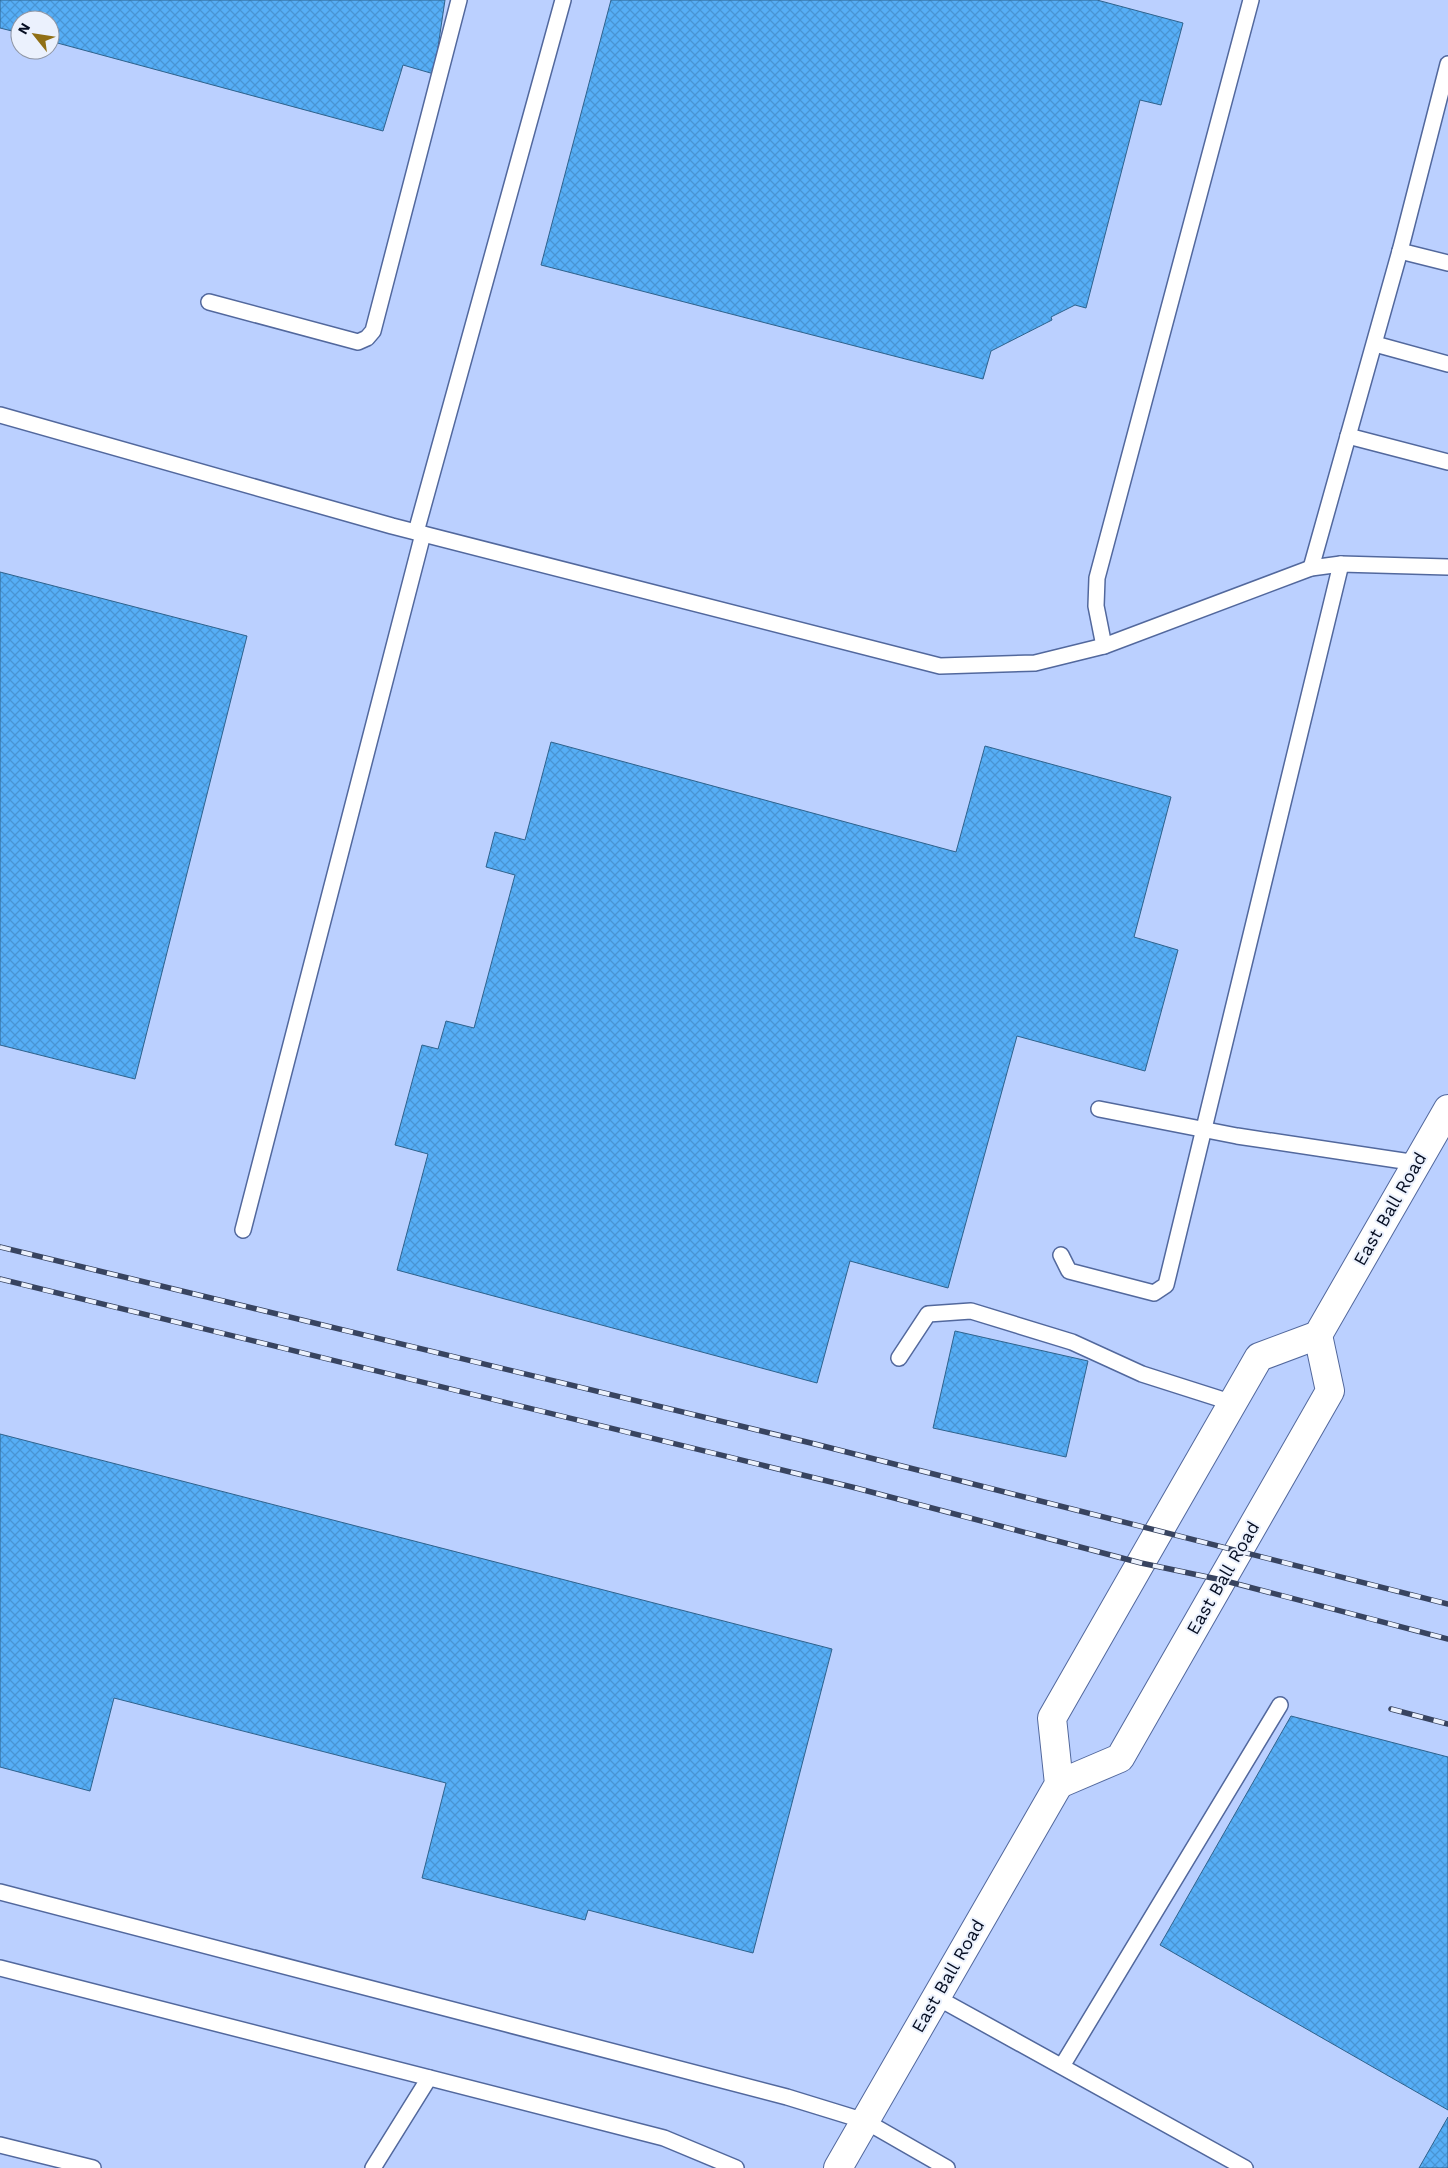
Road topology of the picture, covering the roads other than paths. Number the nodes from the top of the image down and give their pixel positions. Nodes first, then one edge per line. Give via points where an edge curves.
1 (459, 0) edge
2 (563, 0) edge
3 (1251, 0) edge
4 (1448, 64) edge
5 (1400, 251) junction
6 (1448, 263) edge
7 (209, 302) dead end
8 (1374, 344) junction
9 (1448, 364) edge
10 (1, 418) edge
11 (1348, 436) junction
12 (1448, 462) edge
13 (420, 533) junction
14 (1341, 564) junction
15 (1448, 567) edge
16 (1310, 568) junction
17 (1104, 646) junction
18 (1099, 1109) dead end
19 (1448, 1109) edge
20 (1204, 1130) junction
21 (1417, 1163) junction
22 (243, 1230) dead end
23 (1061, 1255) dead end
24 (1318, 1334) junction
25 (900, 1358) dead end
26 (1233, 1403) junction
27 (1280, 1706) dead end
28 (1059, 1784) junction
29 (0, 1892) edge
30 (0, 1968) edge
31 (936, 1997) junction
32 (1062, 2066) junction
33 (429, 2078) junction
34 (865, 2121) junction
35 (0, 2144) edge
36 (93, 2168) edge
37 (372, 2168) edge
38 (736, 2168) edge
39 (838, 2168) edge
40 (947, 2168) edge
41 (1244, 2168) edge

1 - 7 lane via 373,331 358,342
2 - 13 lane
3 - 17 lane via 1097,578 1096,606
4 - 5 lane
5 - 6 lane
5 - 8 lane
8 - 9 lane
8 - 11 lane
10 - 13 lane
11 - 12 lane
11 - 16 lane
13 - 17 lane via 940,666 1035,663
13 - 22 lane
14 - 15 lane
14 - 16 lane
14 - 20 lane
16 - 17 lane
18 - 20 lane
19 - 21 main road, East Ball Road
20 - 21 lane
20 - 23 lane via 1166,1285 1154,1293 1069,1271
21 - 24 main road, East Ball Road
24 - 26 main road via 1260,1357
24 - 28 main road, East Ball Road via 1330,1391 1130,1741 1120,1758
25 - 26 lane via 928,1314 971,1311 1072,1342 1142,1374
26 - 28 main road via 1052,1718
27 - 32 lane
28 - 31 main road, East Ball Road
29 - 34 lane via 779,2095
30 - 33 lane
31 - 32 lane
31 - 34 main road, East Ball Road
32 - 41 lane
33 - 37 lane
33 - 38 lane via 664,2138
34 - 39 main road, East Ball Road
34 - 40 lane
35 - 36 lane

